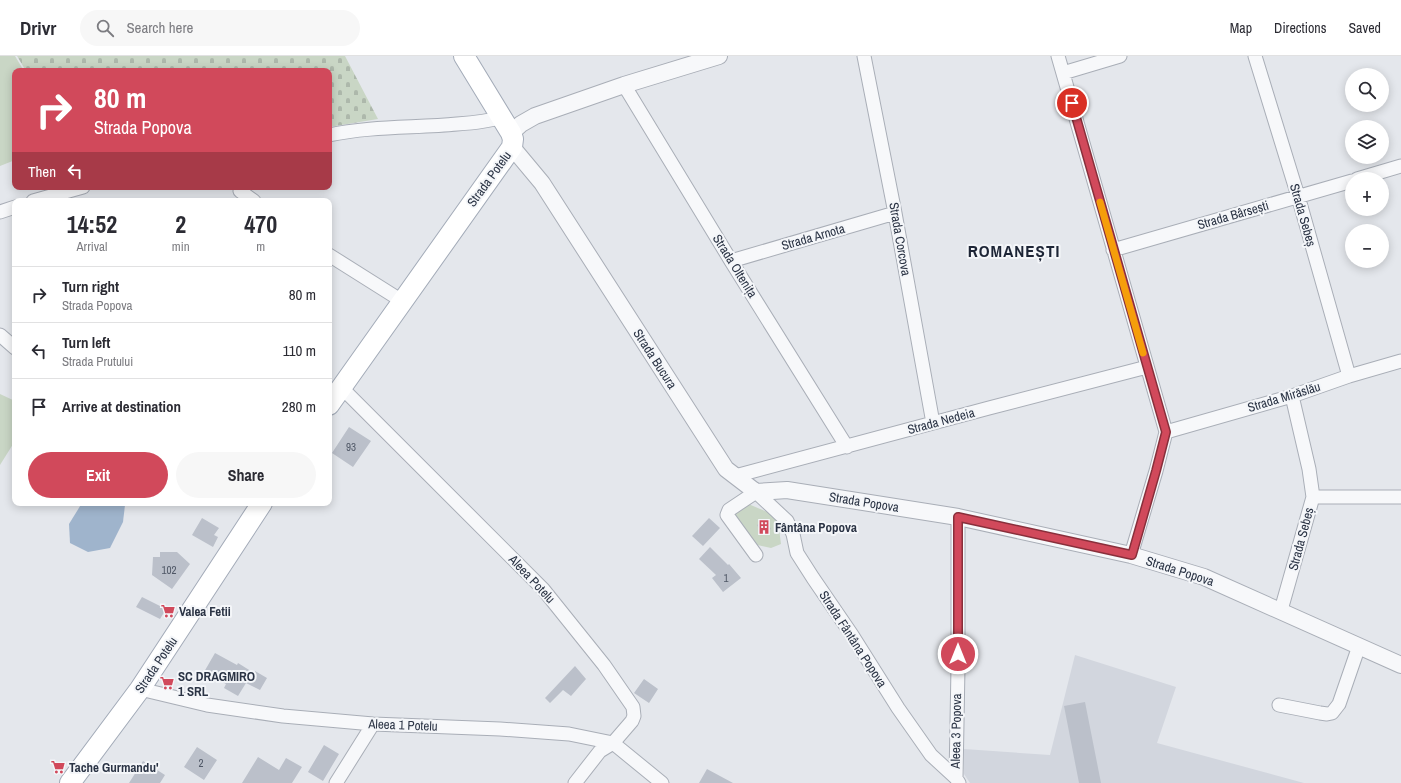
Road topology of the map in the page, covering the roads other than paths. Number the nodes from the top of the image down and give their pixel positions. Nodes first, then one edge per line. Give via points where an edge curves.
1 (464, 56) edge
2 (719, 56) edge
3 (864, 56) edge
4 (1058, 56) edge
5 (1120, 56) edge
6 (1255, 56) edge
7 (1063, 73) junction
8 (624, 85) junction
9 (509, 133) junction
10 (332, 134) edge
11 (1401, 166) edge
12 (1381, 172) edge
13 (1345, 183) edge
14 (72, 190) edge
15 (240, 191) dead end
16 (1298, 196) junction
17 (44, 198) edge
18 (250, 198) edge
19 (12, 207) edge
20 (0, 212) edge
21 (895, 213) junction
22 (1113, 250) junction
23 (332, 257) edge
24 (731, 261) junction
25 (402, 301) junction
26 (0, 336) edge
27 (12, 346) edge
28 (1401, 361) edge
29 (1147, 367) junction
30 (1349, 376) junction
31 (341, 387) junction
32 (1292, 396) junction
33 (332, 400) edge
34 (933, 423) junction
35 (1166, 432) junction
36 (847, 446) junction
37 (735, 476) junction
38 (756, 492) junction
39 (1401, 496) edge
40 (1313, 497) junction
41 (260, 506) edge
42 (958, 517) junction
43 (756, 555) dead end
44 (1132, 555) junction
45 (1280, 610) junction
46 (1359, 646) junction
47 (1401, 666) edge
48 (140, 689) junction
49 (1279, 705) dead end
50 (373, 724) junction
51 (613, 743) junction
52 (957, 780) edge
53 (70, 783) edge
54 (336, 783) edge
55 (575, 783) edge
56 (662, 783) edge

1 - 9 main road, Strada Bucura
2 - 8 street, Strada Potelu
3 - 21 street, Strada Corcova
4 - 7 street
5 - 7 street
6 - 16 street, Strada Sebeș
7 - 22 street
8 - 9 street, Strada Potelu via 535,116
8 - 24 street, Strada Oltenița
9 - 10 street via 490,121 350,130
9 - 25 main road, Strada Potelu
9 - 37 street, Strada Bucura via 726,469
11 - 12 street
13 - 16 street, Strada Bârsești
14 - 17 street
15 - 18 street
16 - 22 street, Strada Bârsești
16 - 30 street, Strada Sebeș
19 - 20 street
21 - 24 street, Strada Arnota
21 - 34 street, Strada Corcova
22 - 29 street
23 - 25 street
24 - 36 street, Strada Oltenița
25 - 31 main road, Strada Potelu
26 - 27 street
28 - 30 street, Strada Mirăslău
29 - 34 street, Strada Nedeia
29 - 35 street
30 - 32 street, Strada Mirăslău
31 - 33 main road, Strada Potelu
31 - 51 street, Aleea Potelu via 543,589 604,665 632,707 634,716
32 - 35 street, Strada Mirăslău
32 - 40 street, Strada Sebeș
34 - 36 street, Strada Nedeia
35 - 44 street
36 - 37 street, Strada Nedeia
37 - 38 street, Strada Bucura
38 - 42 street, Strada Popova via 787,490
38 - 43 street via 729,510 728,515
38 - 52 street, Strada Fântâna Popova via 787,521 797,553 812,578 931,756
39 - 40 street
40 - 45 street, Strada Sebeș
41 - 48 main road, Strada Potelu
42 - 44 street, Strada Popova
42 - 52 street, Aleea 3 Popova
44 - 45 street, Strada Popova via 1204,576
45 - 46 street, Strada Popova
46 - 47 street, Strada Popova
46 - 49 street via 1340,704 1332,713
48 - 50 street, Aleea 1 Potelu via 207,705 283,716
48 - 53 main road, Strada Potelu
50 - 51 street, Aleea 1 Potelu via 569,734
50 - 54 street
51 - 55 street via 600,752
51 - 56 street

